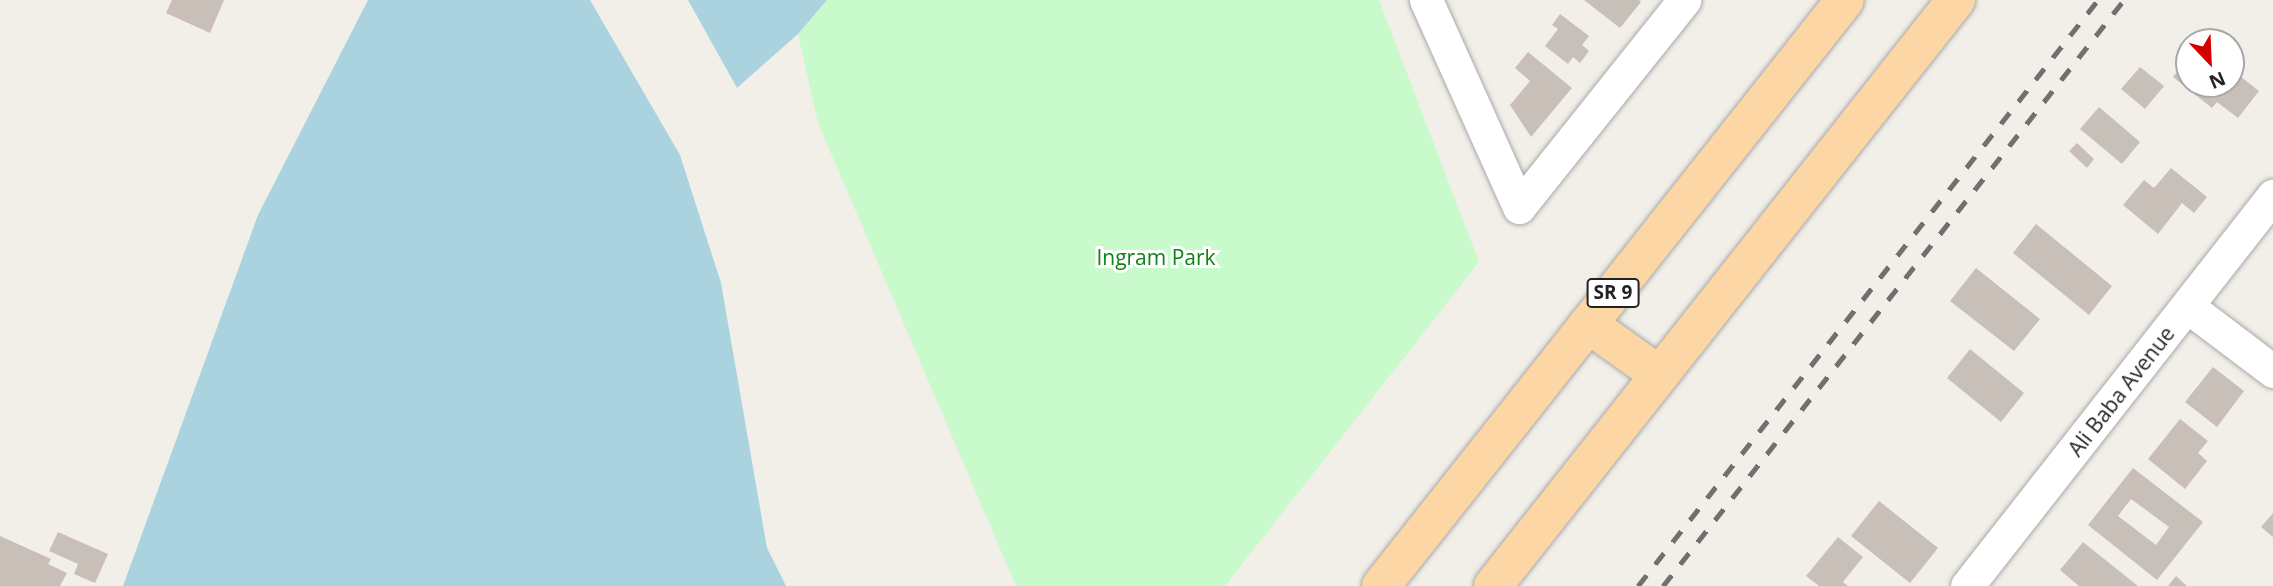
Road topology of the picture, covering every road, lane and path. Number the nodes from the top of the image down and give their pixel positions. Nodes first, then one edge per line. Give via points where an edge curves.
1 (1426, 0) edge
2 (1684, 0) edge
3 (1845, 0) edge
4 (1956, 0) edge
5 (2273, 196) edge
6 (2187, 306) junction
7 (1588, 324) junction
8 (2273, 372) edge
9 (1658, 374) junction
10 (1381, 586) edge
11 (1493, 586) edge
12 (1967, 586) edge

1 - 2 street via 1519,207
3 - 7 main road, SR 9
4 - 9 main road
5 - 6 street, Ali Baba Avenue
6 - 8 street
6 - 12 street, Ali Baba Avenue
7 - 9 main road
7 - 10 main road, SR 9
9 - 11 main road

